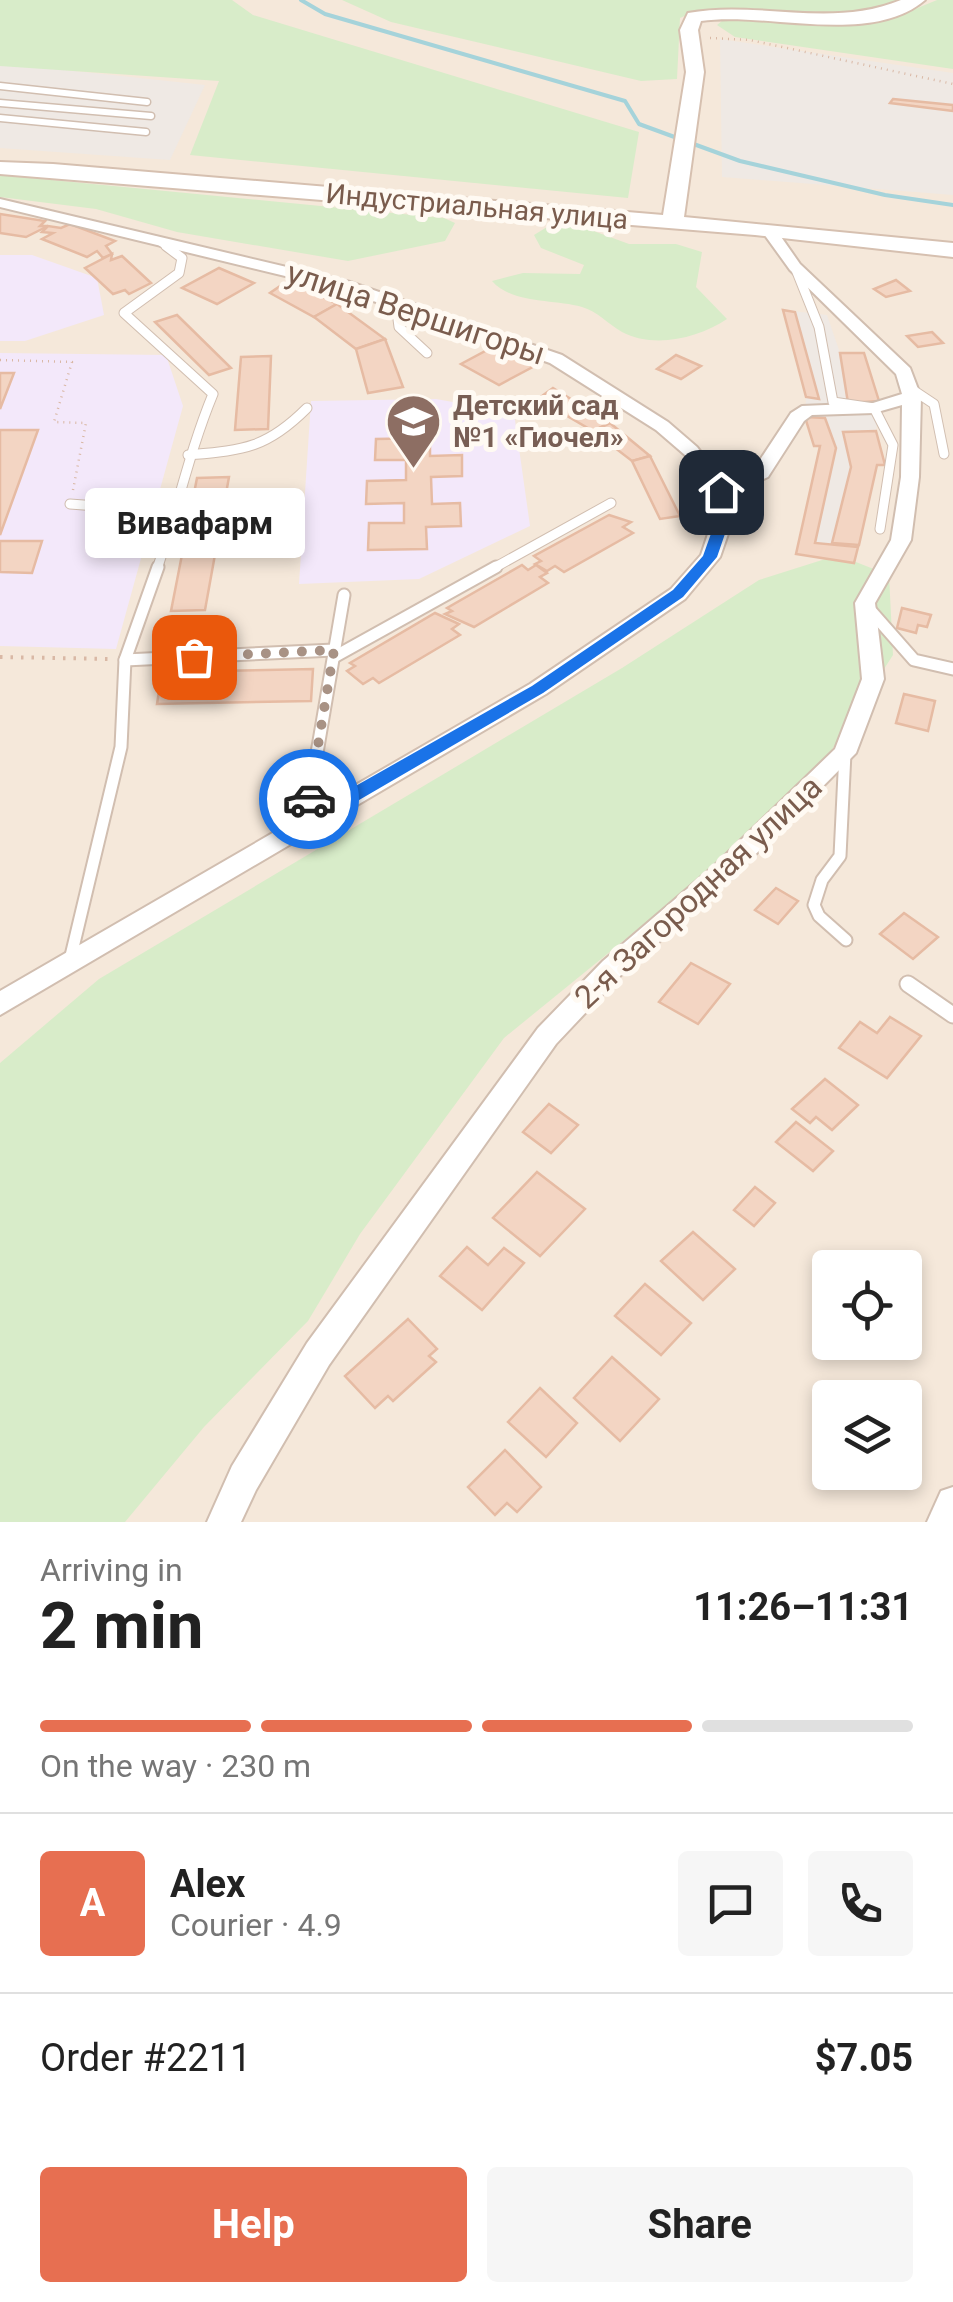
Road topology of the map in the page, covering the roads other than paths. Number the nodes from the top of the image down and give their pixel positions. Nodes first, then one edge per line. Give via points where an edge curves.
1 (916, 0) edge
2 (0, 86) edge
3 (147, 102) dead end
4 (0, 103) edge
5 (150, 116) dead end
6 (0, 118) edge
7 (146, 132) dead end
8 (0, 168) edge
9 (0, 203) edge
10 (673, 222) junction
11 (772, 234) junction
12 (157, 240) junction
13 (953, 250) edge
14 (795, 267) junction
15 (396, 304) junction
16 (426, 353) dead end
17 (911, 392) junction
18 (307, 408) dead end
19 (874, 408) junction
20 (944, 454) dead end
21 (188, 455) junction
22 (721, 492) junction
23 (611, 503) dead end
24 (70, 504) road end
25 (178, 512) junction
26 (880, 529) dead end
27 (344, 595) dead end
28 (865, 603) junction
29 (334, 654) junction
30 (126, 660) junction
31 (953, 669) edge
32 (846, 753) junction
33 (305, 823) junction
34 (846, 940) dead end
35 (69, 964) junction
36 (908, 984) dead end
37 (0, 1004) edge
38 (953, 1015) edge
39 (953, 1503) edge
40 (224, 1522) edge
41 (944, 1522) edge

1 - 10 main road via 840,19 700,15 690,22 695,72
2 - 3 lane
4 - 5 lane
6 - 7 lane
8 - 10 main road, Индустриальная улица
9 - 12 street, улица Вершигоры
10 - 11 main road, Индустриальная улица
11 - 13 main road, Индустриальная улица
11 - 14 street
12 - 15 street, улица Вершигоры via 266,264
12 - 21 lane via 182,258 179,273 124,313 213,394
14 - 17 street via 904,372
14 - 19 lane via 819,328 833,402
15 - 16 lane via 399,330
15 - 22 street, улица Вершигоры via 538,352 610,390 691,450
17 - 19 street
17 - 20 lane via 934,404
17 - 28 street via 901,540
18 - 21 lane via 264,447
19 - 22 street via 801,414 761,473
19 - 26 lane via 893,445
21 - 25 lane
22 - 33 street via 720,528 710,557 678,594 538,689
23 - 29 lane
24 - 25 lane
25 - 30 lane
27 - 29 lane
28 - 31 lane via 914,660
28 - 32 street, 2-я Загородная улица via 873,679
29 - 30 lane
29 - 33 lane
30 - 35 lane via 120,747
32 - 34 lane via 840,856 814,905
32 - 40 street, 2-я Загородная улица via 612,968 548,1036 318,1354
33 - 35 street
35 - 37 street
36 - 38 lane
39 - 41 street

